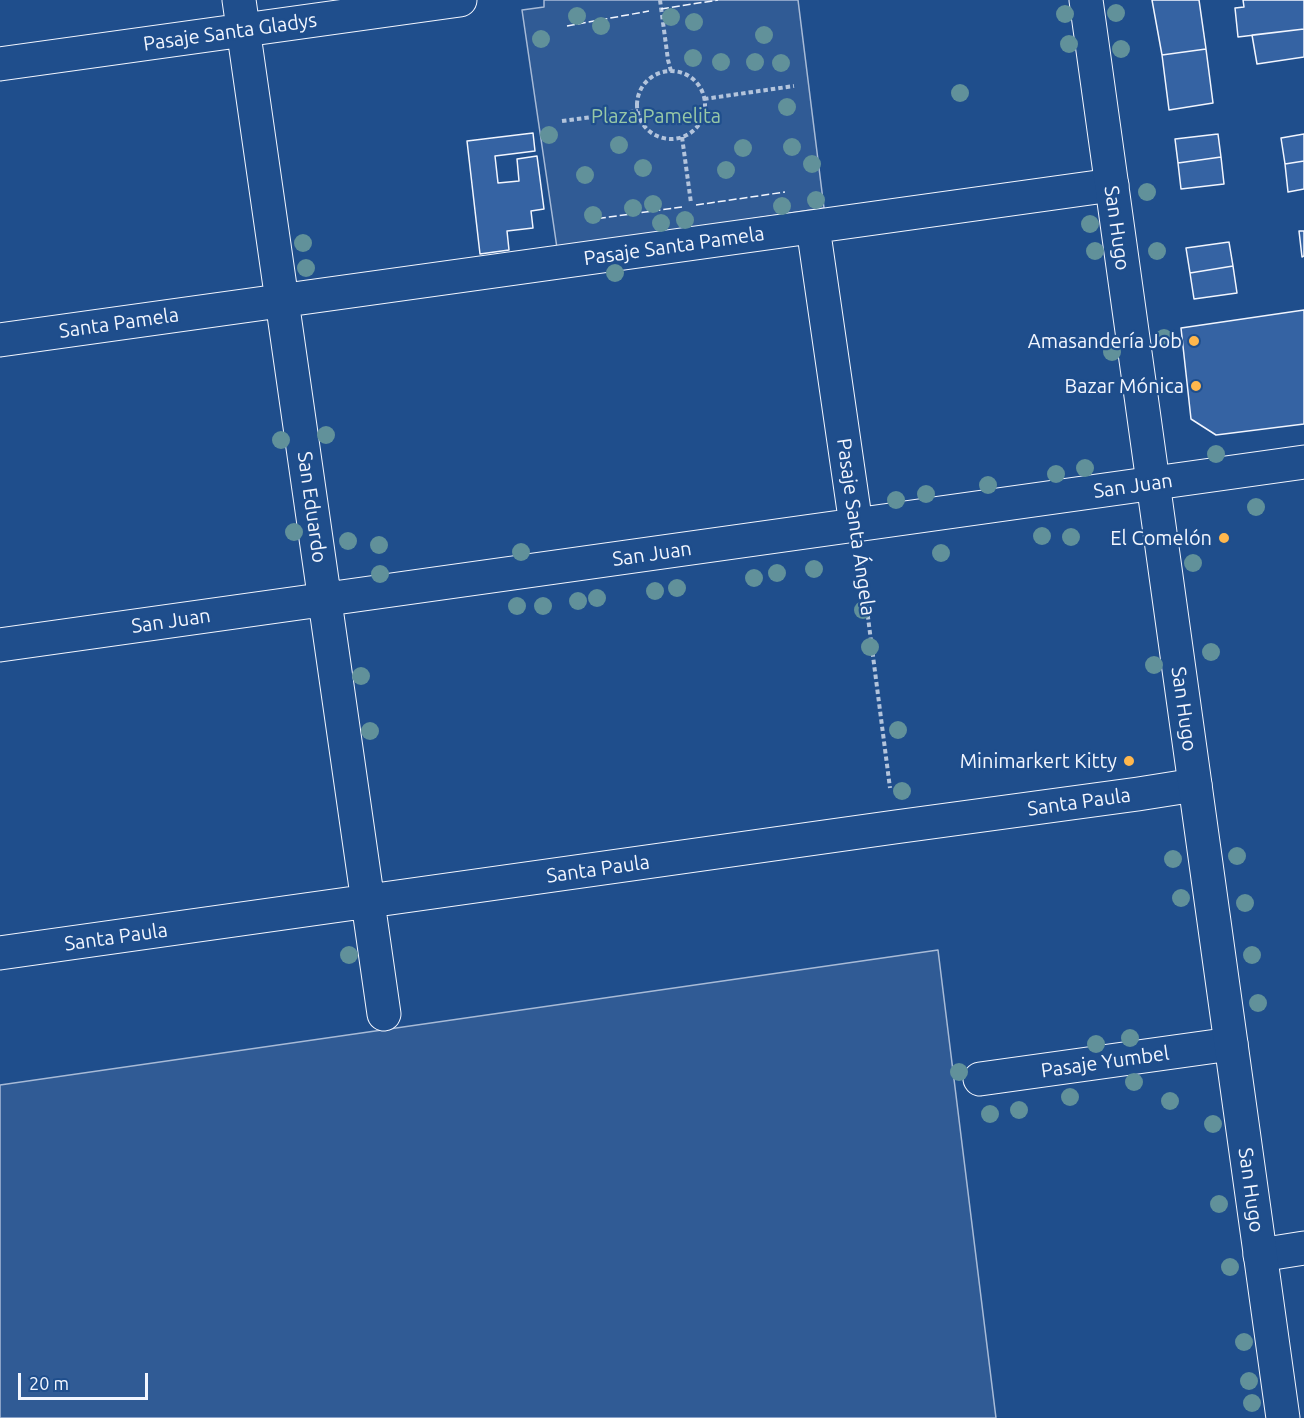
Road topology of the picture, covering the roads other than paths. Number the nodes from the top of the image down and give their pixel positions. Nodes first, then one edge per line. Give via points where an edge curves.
1 (460, 0) edge
2 (1086, 0) edge
3 (242, 15) edge
4 (0, 64) edge
5 (1112, 185) junction
6 (813, 227) junction
7 (282, 300) junction
8 (237, 307) joint
9 (0, 340) edge
10 (1304, 462) edge
11 (1152, 483) junction
12 (856, 525) junction
13 (325, 599) junction
14 (0, 645) edge
15 (1195, 785) junction
16 (368, 902) junction
17 (0, 953) edge
18 (384, 1014) dead end
19 (1231, 1044) junction
20 (980, 1079) dead end
21 (1304, 1248) edge
22 (1260, 1255) junction
23 (1283, 1418) edge

1 - 3 street, Pasaje Santa Gladys
2 - 5 street, San Hugo
3 - 4 street, Pasaje Santa Gladys
3 - 7 street, San Eduardo
5 - 6 street, Pasaje Santa Pamela
5 - 11 street, San Hugo
6 - 7 street, Pasaje Santa Pamela
6 - 12 street, Pasaje Santa Ángela
7 - 8 street, Pasaje Santa Pamela
7 - 13 street, San Eduardo
8 - 9 street, Santa Pamela
10 - 11 street, San Juan
11 - 12 street, San Juan
11 - 15 street, San Hugo
12 - 13 street, San Juan
13 - 14 street, San Juan
13 - 16 street, San Eduardo
15 - 16 street, Santa Paula
15 - 19 street, San Hugo
16 - 17 street, Santa Paula
16 - 18 street, San Eduardo
19 - 20 street, Pasaje Yumbel
19 - 22 street, San Hugo
21 - 22 street
22 - 23 street, San Hugo

